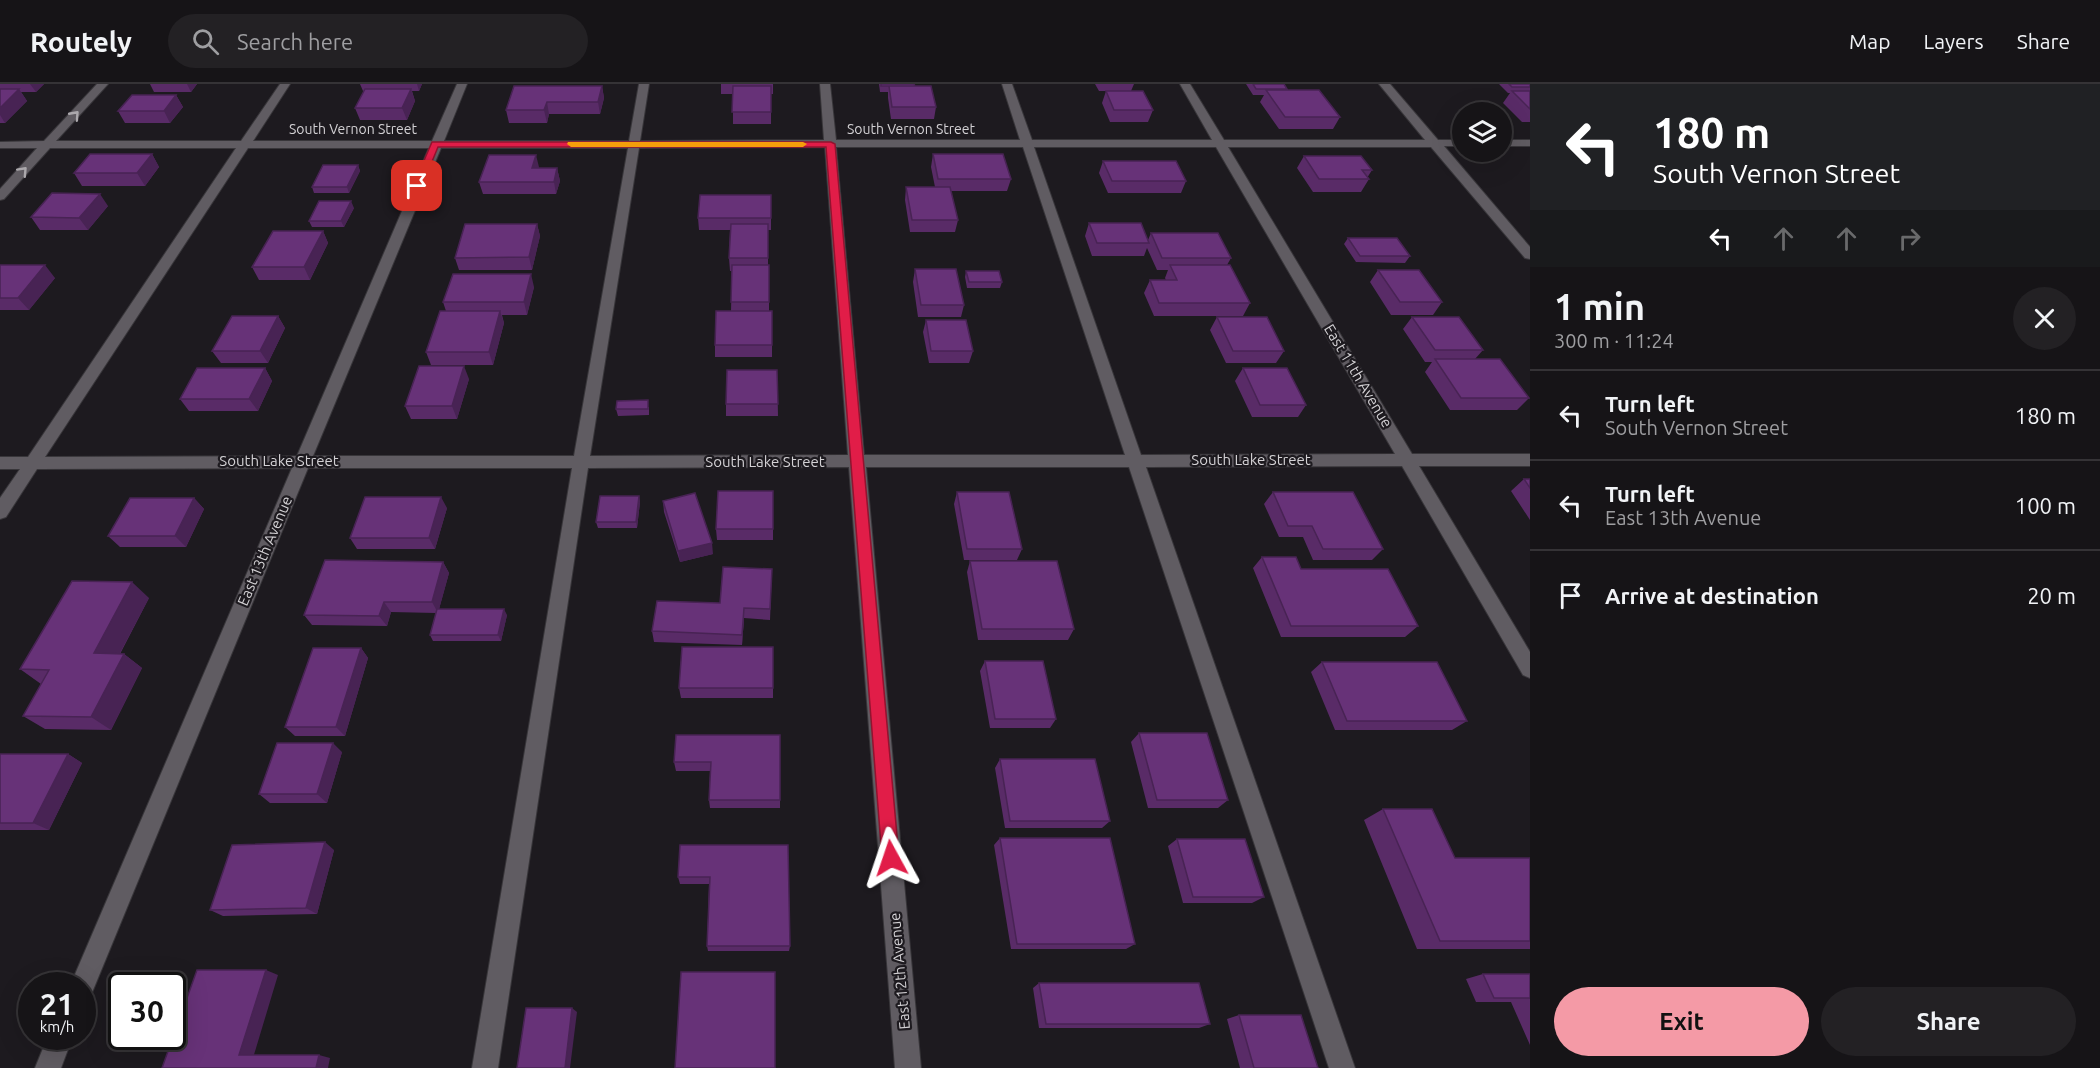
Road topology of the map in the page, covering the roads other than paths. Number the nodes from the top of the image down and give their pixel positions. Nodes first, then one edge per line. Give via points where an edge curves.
1 (103, 84) edge
2 (285, 84) edge
3 (462, 84) edge
4 (644, 84) edge
5 (825, 84) edge
6 (1007, 84) edge
7 (1185, 84) edge
8 (1384, 84) edge
9 (1435, 143) junction
10 (1452, 143) edge
11 (1512, 143) edge
12 (1530, 143) edge
13 (245, 144) junction
14 (435, 144) junction
15 (633, 144) junction
16 (831, 144) junction
17 (0, 145) edge
18 (47, 145) junction
19 (1027, 145) junction
20 (1220, 145) junction
21 (0, 196) edge
22 (1530, 255) edge
23 (1408, 460) junction
24 (1530, 460) edge
25 (303, 461) junction
26 (581, 461) junction
27 (1136, 461) junction
28 (858, 462) junction
29 (0, 463) edge
30 (33, 463) junction
31 (0, 512) edge
32 (1530, 669) edge
33 (88, 972) edge
34 (55, 1050) edge
35 (48, 1068) edge
36 (484, 1068) edge
37 (908, 1068) edge
38 (1342, 1068) edge

18 -> 1 street
2 - 13 street
3 - 14 street, East 13th Avenue
4 - 15 street
5 - 16 street, East 12th Avenue
6 - 19 street
7 - 20 street, East 11th Avenue
8 - 9 street
9 - 10 street, South Vernon Street
9 - 20 street, South Vernon Street
9 - 22 street
11 - 12 street
13 - 14 street, South Vernon Street
13 - 18 street, South Vernon Street
13 - 30 street
14 - 15 street, South Vernon Street
14 - 25 street, East 13th Avenue
15 - 16 street, South Vernon Street
15 - 26 street
16 - 19 street, South Vernon Street
16 - 28 street, East 12th Avenue
17 - 18 street, South Vernon Street
21 -> 18 street
19 - 20 street, South Vernon Street
19 - 27 street
20 - 23 street, East 11th Avenue
23 - 24 street, South Lake Street
23 - 27 street, South Lake Street
23 - 32 street, East 11th Avenue
25 - 26 street, South Lake Street
25 - 30 street, South Lake Street
25 - 33 street, East 13th Avenue
26 - 28 street, South Lake Street
26 - 36 street
27 - 28 street, South Lake Street
27 - 38 street
28 - 37 street, East 12th Avenue
29 - 30 street, South Lake Street
30 - 31 street
34 - 35 street

